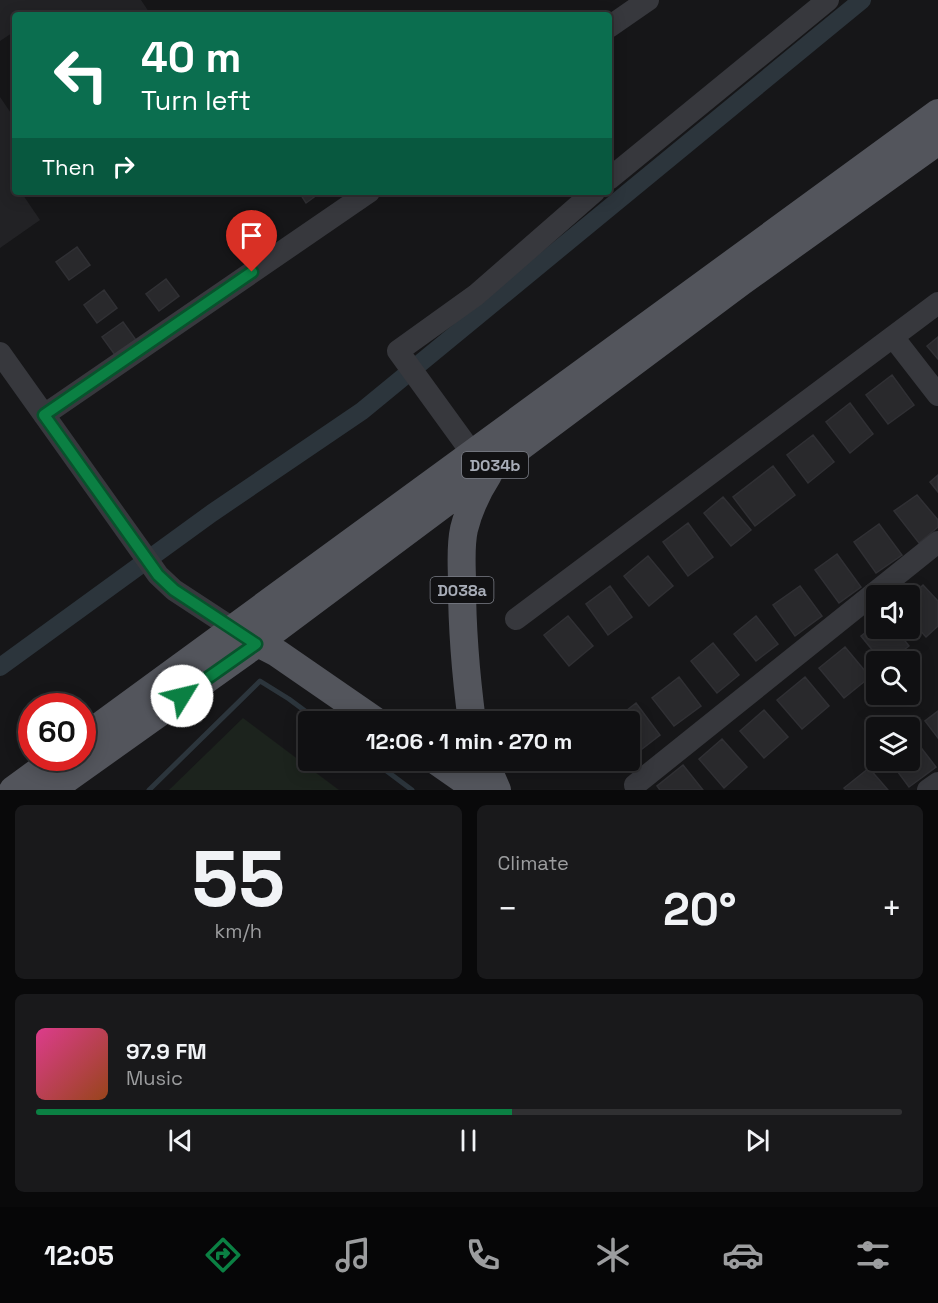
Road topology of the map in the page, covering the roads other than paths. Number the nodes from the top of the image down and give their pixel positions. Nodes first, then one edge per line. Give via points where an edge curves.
1 (648, 0) edge
2 (828, 0) edge
3 (612, 25) edge
4 (934, 129) edge
5 (612, 177) edge
6 (365, 195) edge
7 (591, 195) edge
8 (938, 303) edge
9 (893, 338) junction
10 (0, 353) edge
11 (938, 394) edge
12 (44, 415) junction
13 (483, 460) junction
14 (938, 542) edge
15 (516, 619) dead end
16 (232, 628) junction
17 (256, 644) junction
18 (361, 711) edge
19 (471, 711) edge
20 (96, 729) edge
21 (39, 771) edge
22 (451, 771) edge
23 (488, 771) edge
24 (938, 783) edge
25 (635, 785) dead end
26 (13, 790) edge
27 (51, 790) edge
28 (478, 790) edge
29 (496, 790) edge
30 (928, 790) edge

1 - 3 street
2 - 5 street
4 - 13 main road, D034b via 741,282
6 - 12 street
7 - 13 street via 476,295 398,351
8 - 9 street
9 - 11 street
9 - 15 street
10 - 12 street
12 - 16 street via 158,575
13 - 16 main road, D034b
13 - 17 main road, D034b
13 - 19 main road, D038a via 462,551 462,632
14 - 25 street
16 - 17 main road
16 - 20 main road, D034b
17 - 18 main road via 277,653
17 - 27 main road, D034b
21 - 26 main road
22 - 28 main road
23 - 29 main road
24 - 30 street

